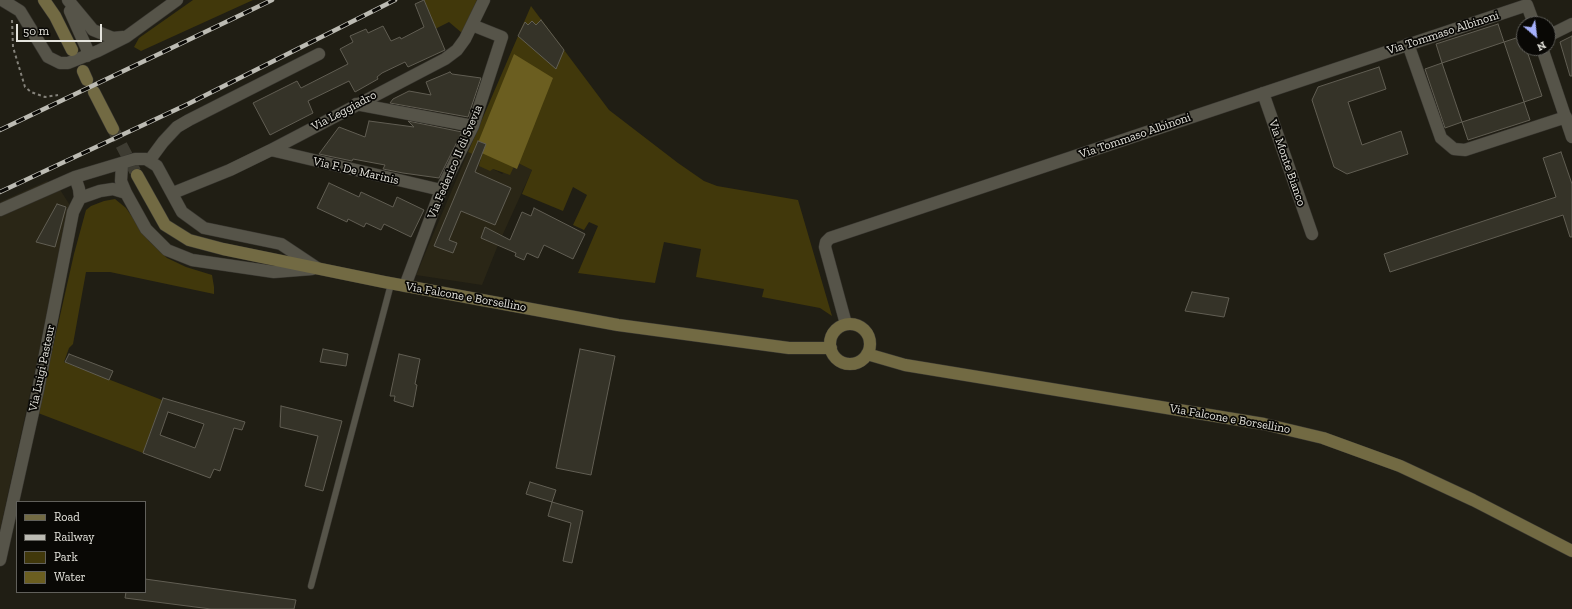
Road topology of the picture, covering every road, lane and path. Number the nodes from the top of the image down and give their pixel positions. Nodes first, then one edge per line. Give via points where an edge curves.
1 (2, 0) edge
2 (44, 0) edge
3 (65, 0) edge
4 (68, 0) edge
5 (177, 0) edge
6 (484, 0) edge
7 (20, 11) junction
8 (1531, 16) edge
9 (1572, 24) edge
10 (472, 25) junction
11 (1556, 32) edge
12 (126, 37) junction
13 (1408, 44) junction
14 (72, 50) dead end
15 (319, 54) dead end
16 (87, 56) junction
17 (1546, 56) edge
18 (94, 92) dead end
19 (1263, 93) junction
20 (58, 95) dead end
21 (1567, 101) edge
22 (356, 104) junction
23 (1566, 117) junction
24 (473, 126) junction
25 (113, 128) tunnel mouth
26 (1572, 137) edge
27 (271, 150) junction
28 (149, 161) junction
29 (122, 164) junction
30 (137, 175) tunnel mouth
31 (75, 177) junction
32 (441, 190) junction
33 (126, 193) junction
34 (173, 193) junction
35 (80, 198) junction
36 (0, 210) edge
37 (1312, 234) dead end
38 (317, 268) junction
39 (391, 284) junction
40 (405, 286) junction
41 (846, 324) junction
42 (831, 348) junction
43 (868, 354) junction
44 (1572, 551) edge
45 (0, 560) edge
46 (311, 586) dead end

1 - 7 street
2 - 14 main road
3 - 16 street via 87,48
4 - 12 street via 93,30 113,38
5 - 12 street
6 - 10 street, Via Leggiadro
7 - 16 street via 48,57 60,63 68,63
7 - 20 path via 12,17 13,48 25,87 45,97
8 - 13 street, Via Tommaso Albinoni via 1527,5
9 - 11 street
10 - 22 street, Via Leggiadro via 461,45 445,59
10 - 24 street, Via Federico II di Svevia via 502,37
12 - 16 street
13 - 19 street, Via Tommaso Albinoni
13 - 23 street via 1442,138 1454,150 1466,150
15 - 28 street via 188,120 162,142
17 - 21 street
18 - 25 main road
19 - 37 street, Via Monte Bianco
19 - 41 street, Via Tommaso Albinoni via 830,238 825,246
21 - 23 street
22 - 24 street
22 - 27 street, Via Leggiadro
23 - 26 street
24 - 32 street, Via Federico II di Svevia
27 - 32 street, Via F. De Marinis
27 - 34 street, Via Leggiadro
28 - 29 street via 135,159
28 - 34 street via 157,166
29 - 31 street
29 - 33 street via 121,181
30 - 38 main road, Via Falcone e Borsellino via 166,225 189,240
31 - 35 street
31 - 36 street
32 - 40 street, Via Federico II di Svevia
33 - 35 street via 112,189
33 - 38 street via 146,229 167,250 192,260 274,272
34 - 38 street via 182,212 204,228 281,244
35 - 45 street, Via Luigi Pasteur via 73,212 38,390
38 - 39 main road, Via Falcone e Borsellino
39 - 40 main road, Via Falcone e Borsellino
39 - 46 lane
40 - 42 main road, Via Falcone e Borsellino via 618,325 789,348
41 - 42 main road via 835,331 830,342
41 - 43 main road via 859,326 868,335
42 - 43 main road via 838,359 851,364
43 - 44 main road, Via Falcone e Borsellino via 905,365 1264,424 1323,438 1400,466

